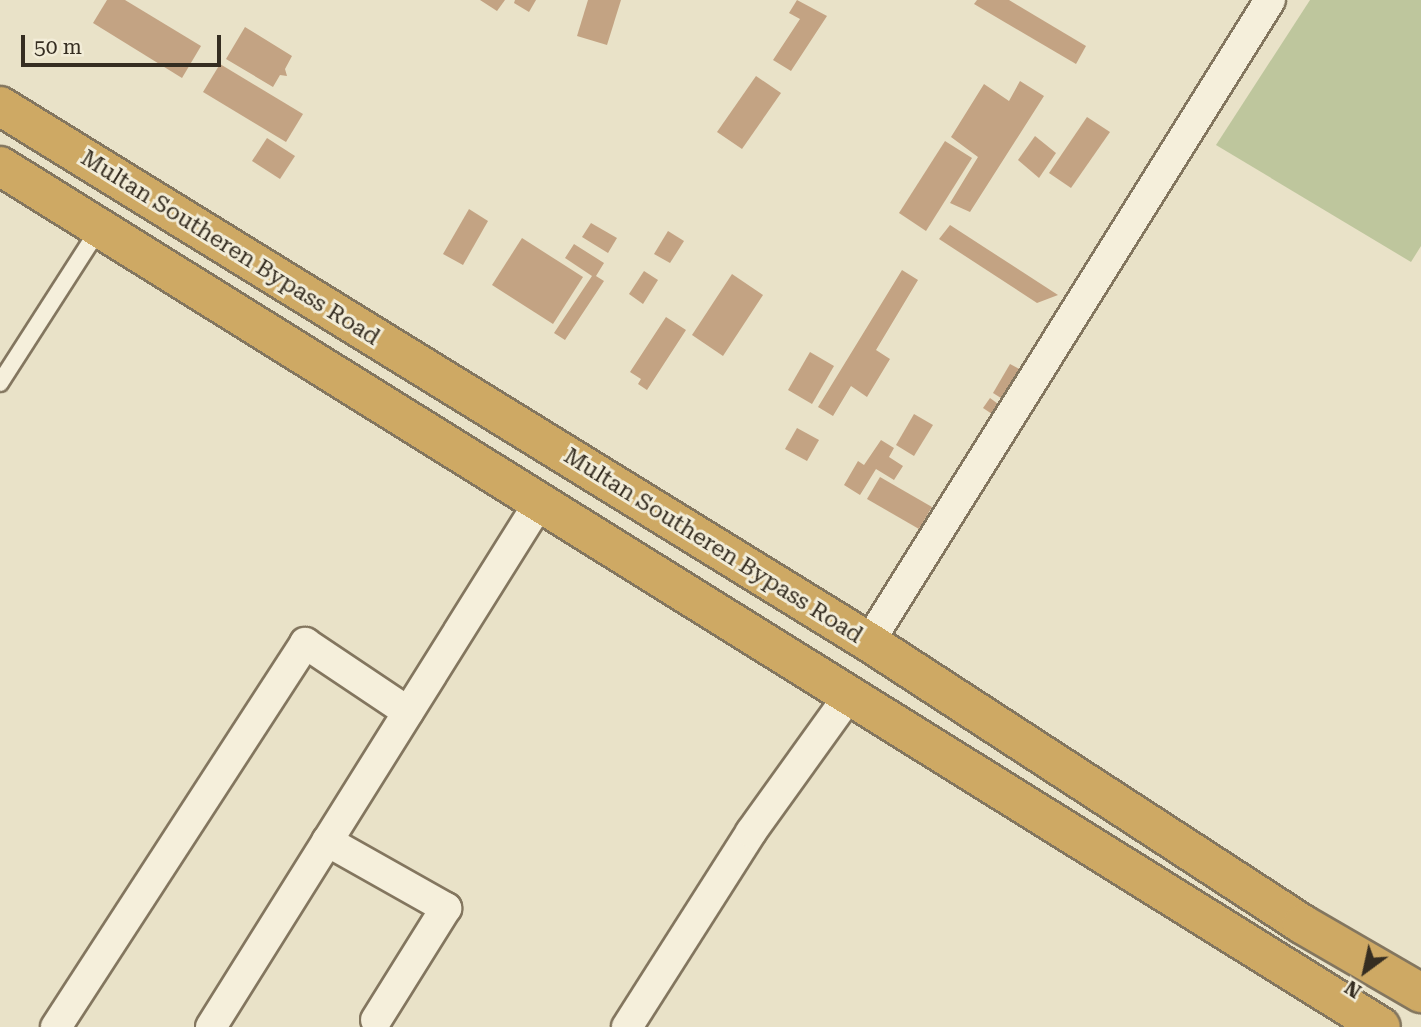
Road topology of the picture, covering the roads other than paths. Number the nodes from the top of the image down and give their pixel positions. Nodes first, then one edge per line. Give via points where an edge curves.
1 (1270, 0) edge
2 (0, 106) edge
3 (3, 176) edge
4 (100, 228) junction
5 (0, 383) edge
6 (541, 500) junction
7 (869, 642) junction
8 (850, 694) junction
9 (408, 712) junction
10 (327, 841) junction
11 (1421, 993) edge
12 (376, 1020) dead end
13 (56, 1027) edge
14 (211, 1027) edge
15 (627, 1027) edge
16 (1381, 1027) edge

1 - 7 street
2 - 7 highway, Multan Southeren Bypass Road
3 - 4 highway
4 - 5 lane
4 - 6 highway
6 - 8 highway
6 - 9 street
7 - 11 highway, Multan Southeren Bypass Road via 1302,924
8 - 15 street via 751,832
8 - 16 highway
9 - 10 street
9 - 13 street via 305,643
10 - 12 street via 446,908
10 - 14 street

